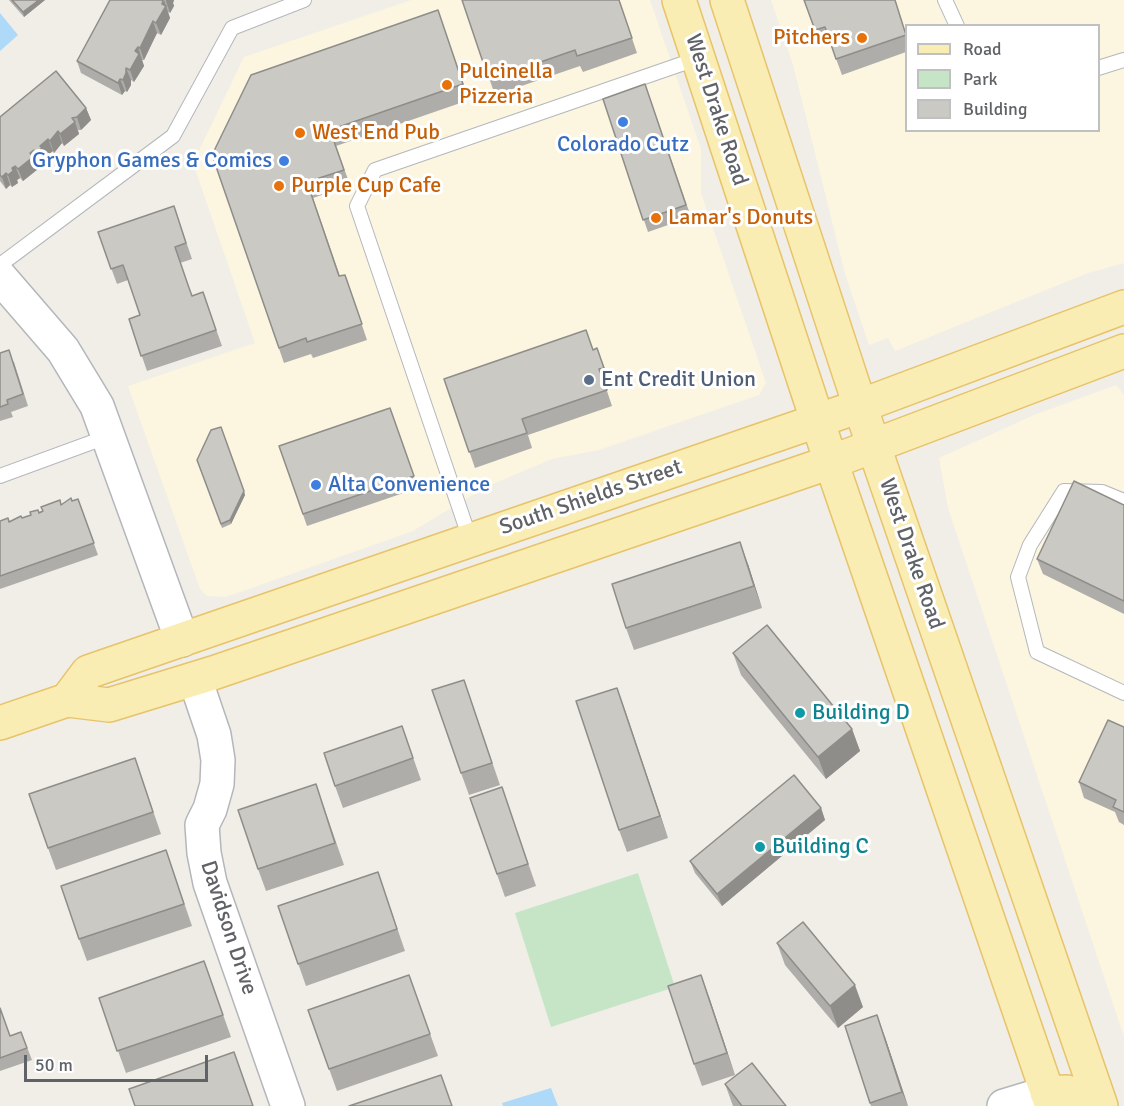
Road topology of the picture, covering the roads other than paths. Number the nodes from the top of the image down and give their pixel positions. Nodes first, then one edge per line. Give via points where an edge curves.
1 (304, 0) edge
2 (679, 0) edge
3 (727, 0) edge
4 (945, 0) edge
5 (956, 24) edge
6 (699, 58) junction
7 (1124, 60) edge
8 (1100, 67) edge
9 (768, 122) junction
10 (0, 265) edge
11 (0, 277) edge
12 (1124, 307) edge
13 (1124, 351) edge
14 (860, 406) junction
15 (819, 420) junction
16 (109, 436) junction
17 (874, 446) junction
18 (831, 462) junction
19 (0, 476) edge
20 (1124, 501) edge
21 (470, 539) junction
22 (281, 605) junction
23 (326, 633) junction
24 (182, 639) junction
25 (195, 679) junction
26 (1124, 693) edge
27 (67, 700) junction
28 (109, 705) junction
29 (0, 723) edge
30 (1058, 1102) edge
31 (288, 1106) edge
32 (1005, 1106) edge
33 (1101, 1106) edge

1 - 10 lane via 232,28 173,136
2 - 6 main road, West Drake Road
3 - 9 main road, West Drake Road
4 - 5 lane
6 - 9 main road via 714,66 743,108
6 - 15 main road, West Drake Road
6 - 21 lane via 375,170 357,206
7 - 8 lane
9 - 14 main road, West Drake Road
11 - 16 street via 63,350 97,406
12 - 14 main road, South Shields Street
13 - 17 main road, South Shields Street
14 - 15 main road, South Shields Street
14 - 17 main road, West Drake Road
15 - 18 main road, West Drake Road
15 - 21 main road, South Shields Street
16 - 19 lane
16 - 24 street
17 - 18 main road, South Shields Street
17 - 33 main road, West Drake Road
18 - 23 main road, South Shields Street
18 - 30 main road, West Drake Road
20 - 26 lane via 1102,492 1064,491 1030,545 1018,577 1037,652
21 - 22 main road, South Shields Street
21 - 23 main road via 460,566 340,608
22 - 24 main road, South Shields Street
22 - 25 main road via 276,627 214,653
23 - 25 main road, South Shields Street
24 - 27 main road, South Shields Street via 88,672
24 - 28 main road via 174,658 120,681
25 - 28 main road, South Shields Street
25 - 31 street, Davidson Drive via 218,760 217,784 202,825 210,883
27 - 28 main road, South Shields Street
27 - 29 main road, South Shields Street
30 - 32 street

